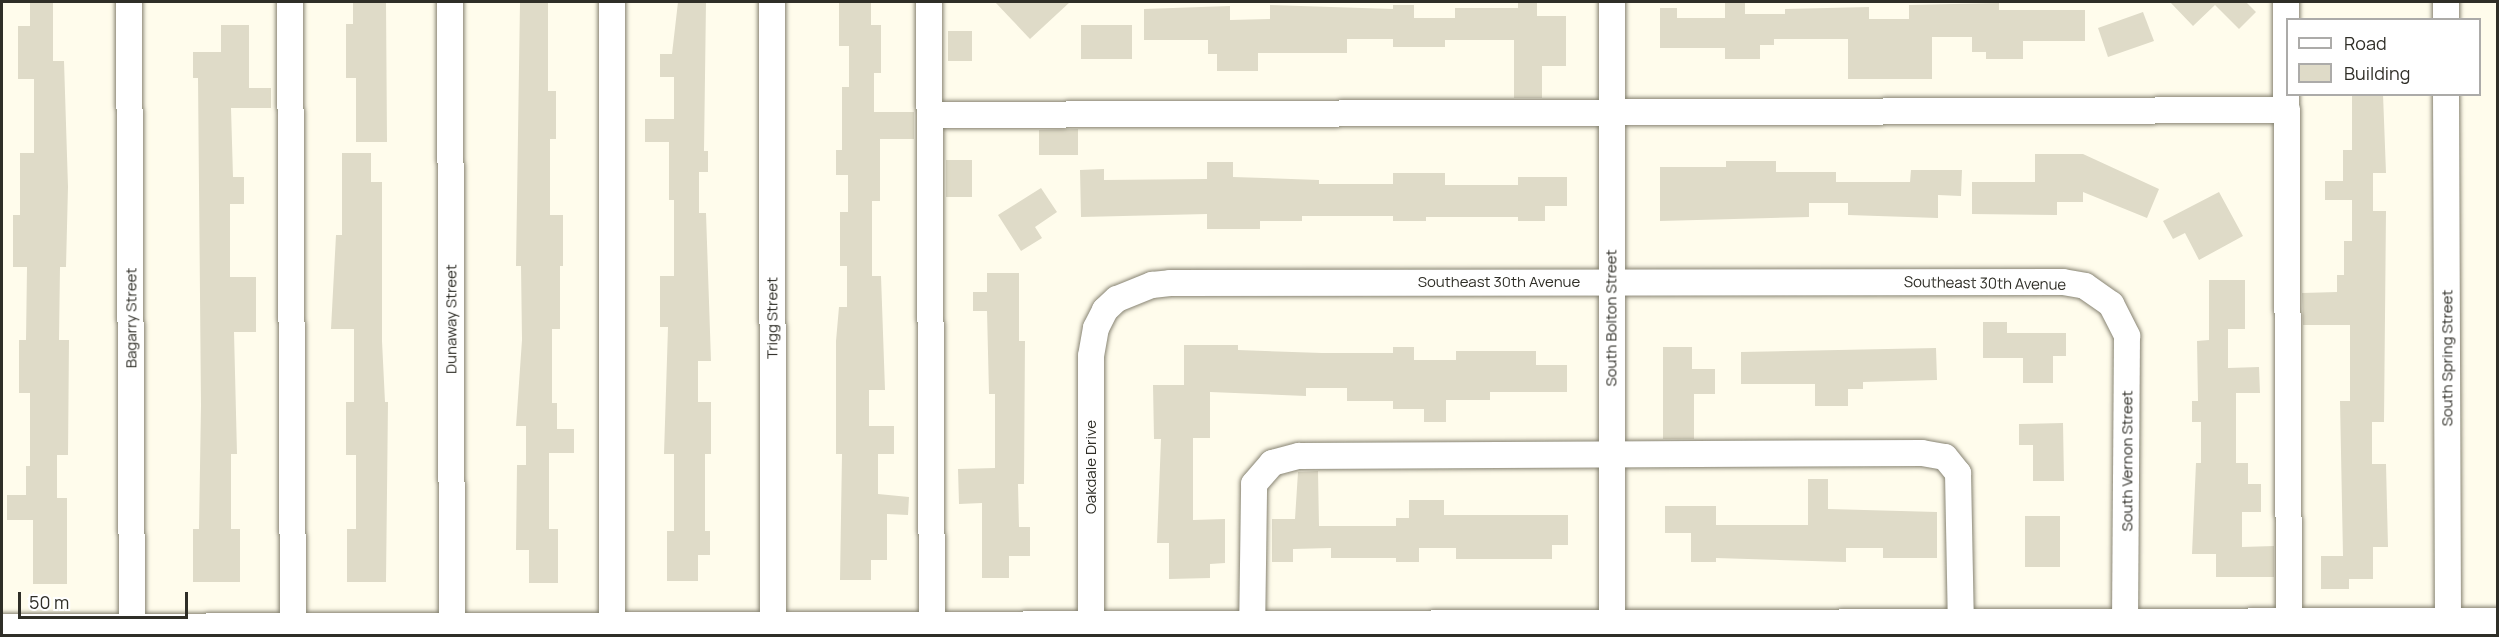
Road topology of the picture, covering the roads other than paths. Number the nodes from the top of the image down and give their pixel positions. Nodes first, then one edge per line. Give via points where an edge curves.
1 (129, 2) edge
2 (290, 2) edge
3 (450, 2) edge
4 (612, 2) edge
5 (772, 2) edge
6 (929, 2) edge
7 (1612, 2) edge
8 (2286, 2) edge
9 (2446, 2) edge
10 (2286, 18) edge
11 (2446, 18) edge
12 (2287, 96) edge
13 (2446, 96) edge
14 (1611, 110) junction
15 (2287, 110) junction
16 (930, 115) junction
17 (1611, 282) junction
18 (2110, 304) joint
19 (1105, 310) joint
20 (1611, 456) junction
21 (2448, 621) junction
22 (2498, 621) edge
23 (2125, 622) junction
24 (2289, 622) junction
25 (1961, 623) junction
26 (2, 627) edge
27 (1252, 630) edge
28 (1411, 630) edge
29 (1612, 630) edge
30 (132, 631) edge
31 (293, 631) edge
32 (452, 631) edge
33 (612, 631) edge
34 (773, 631) edge
35 (932, 631) edge
36 (1091, 631) edge

1 - 30 street, Bagarry Street
2 - 31 street
3 - 32 street, Dunaway Street
4 - 33 street
5 - 34 street, Trigg Street
6 - 16 street
7 - 14 street, South Bolton Street
8 - 10 street
9 - 11 street
12 - 15 street
13 - 21 street, South Spring Street
14 - 15 street
14 - 16 street
14 - 17 street, South Bolton Street
15 - 24 street
16 - 35 street
17 - 18 street, Southeast 30th Avenue via 2063,282 2085,286
17 - 19 street, Southeast 30th Avenue via 1170,283 1131,291
17 - 20 street, South Bolton Street
18 - 23 street, South Vernon Street via 2127,336
19 - 36 street, Oakdale Drive via 1091,356
20 - 25 street via 1922,453 1945,457 1958,473
20 - 27 street via 1299,456 1272,463 1254,484
20 - 29 street, South Bolton Street
21 - 22 street
21 - 24 street
23 - 24 street
23 - 25 street
25 - 29 street
26 - 30 street
27 - 28 street
27 - 36 street
28 - 29 street
30 - 31 street
31 - 32 street
32 - 33 street
33 - 34 street
34 - 35 street
35 - 36 street

